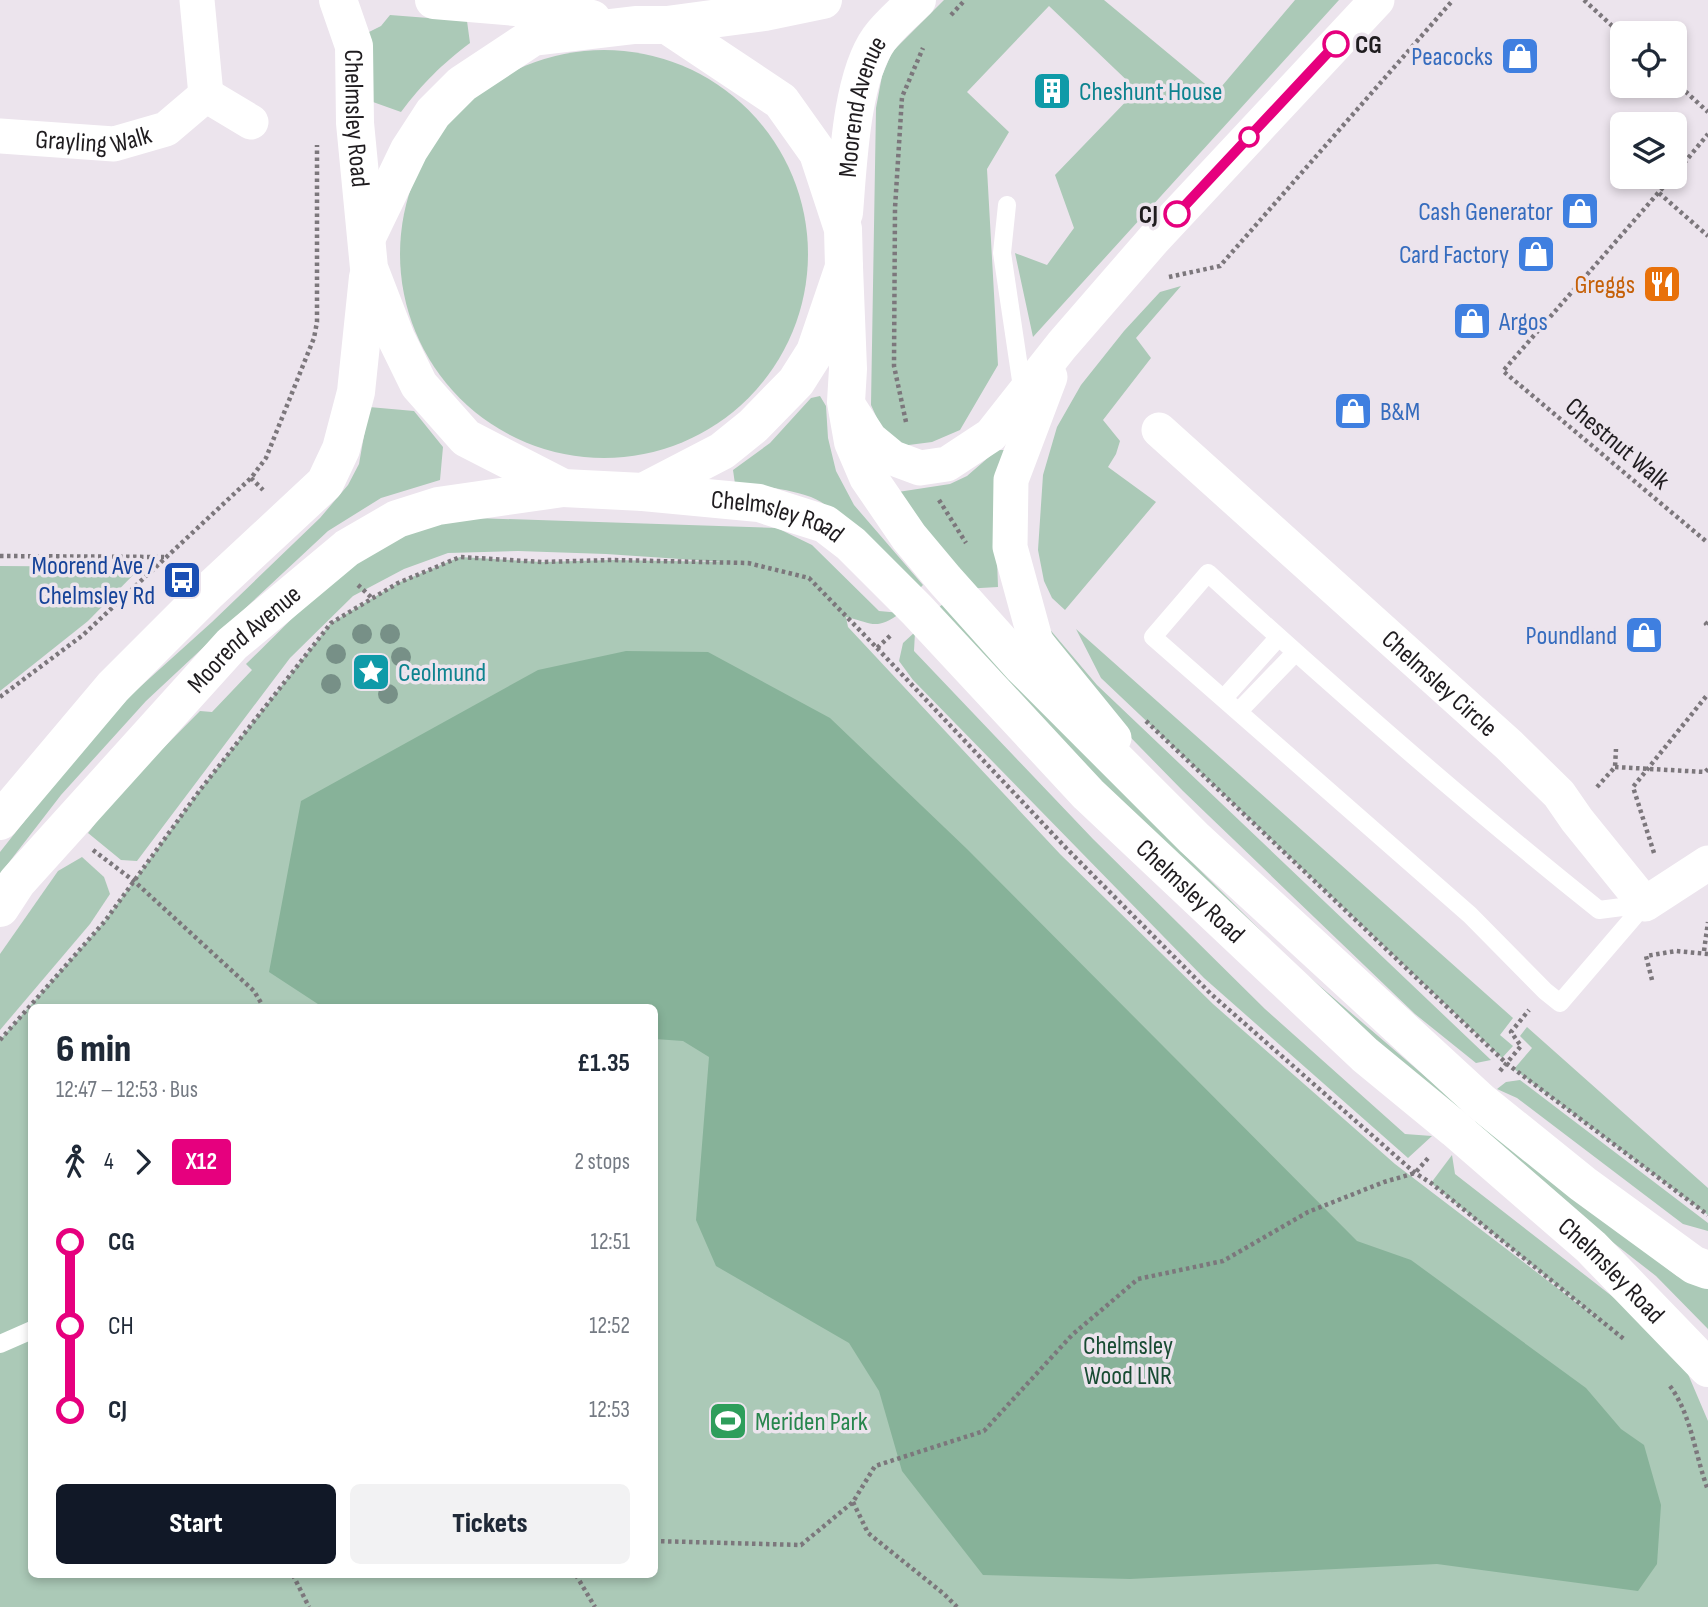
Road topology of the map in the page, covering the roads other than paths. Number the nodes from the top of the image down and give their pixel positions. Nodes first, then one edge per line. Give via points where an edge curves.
1 (197, 0) edge
2 (338, 0) edge
3 (435, 0) edge
4 (823, 0) edge
5 (1377, 0) edge
6 (930, 12) edge
7 (667, 25) junction
8 (626, 26) junction
9 (205, 95) junction
10 (251, 122) dead end
11 (0, 136) edge
12 (1007, 205) dead end
13 (843, 229) junction
14 (368, 252) junction
15 (844, 267) junction
16 (1062, 345) junction
17 (1023, 394) junction
18 (846, 402) junction
19 (1159, 430) dead end
20 (563, 488) junction
21 (643, 492) junction
22 (1275, 639) junction
23 (1292, 654) junction
24 (1229, 705) junction
25 (0, 821) edge
26 (1194, 838) junction
27 (1488, 844) dead end
28 (1708, 863) edge
29 (1645, 904) junction
30 (0, 908) edge
31 (1708, 1270) edge
32 (28, 1332) edge
33 (0, 1344) edge
34 (1708, 1368) edge

1 - 9 street
2 - 14 street, Chelmsley Road via 354,46 355,123
3 - 8 street via 551,10
4 - 7 street
5 - 16 street via 1154,239
6 - 13 street, Moorend Avenue via 878,39 859,82
7 - 8 street
7 - 13 street via 781,101 818,153
8 - 14 street via 533,37 462,84 433,113 409,150
9 - 10 street
9 - 11 street, Grayling Walk via 166,129 114,144
12 - 17 lane via 1002,253
13 - 15 street, Chelmsley Road
14 - 20 street via 396,338 419,385 466,438
14 - 25 street via 356,392 341,449 325,484 113,687
15 - 18 street, Chelmsley Road
15 - 21 street via 815,352 796,382 722,451
16 - 17 street
16 - 26 street via 1011,480 1010,547 1036,642
17 - 18 street via 991,435 947,464 920,468 893,458 870,439
18 - 26 street, Chelmsley Road via 853,442 868,477 909,537 1022,666
19 - 29 street, Chelmsley Circle via 1509,745 1559,794
20 - 21 street, Chelmsley Road
20 - 30 street, Moorend Avenue via 438,506 397,519 347,548 232,644 16,882
21 - 34 street, Chelmsley Road via 759,503 825,523 851,544 1098,803 1365,1055 1591,1247
22 - 23 lane
22 - 24 lane
22 - 24 lane via 1209,577 1153,641
22 - 24 lane via 1209,582 1153,644 1438,896 1458,877 1443,897
23 - 24 lane
23 - 27 lane via 1495,835
24 - 29 lane via 1471,915 1560,1003
24 - 29 lane via 1153,637 1208,573 1504,833 1599,910
26 - 31 street, Chelmsley Road via 1480,1101 1583,1184 1694,1265
28 - 29 street
32 - 33 lane

